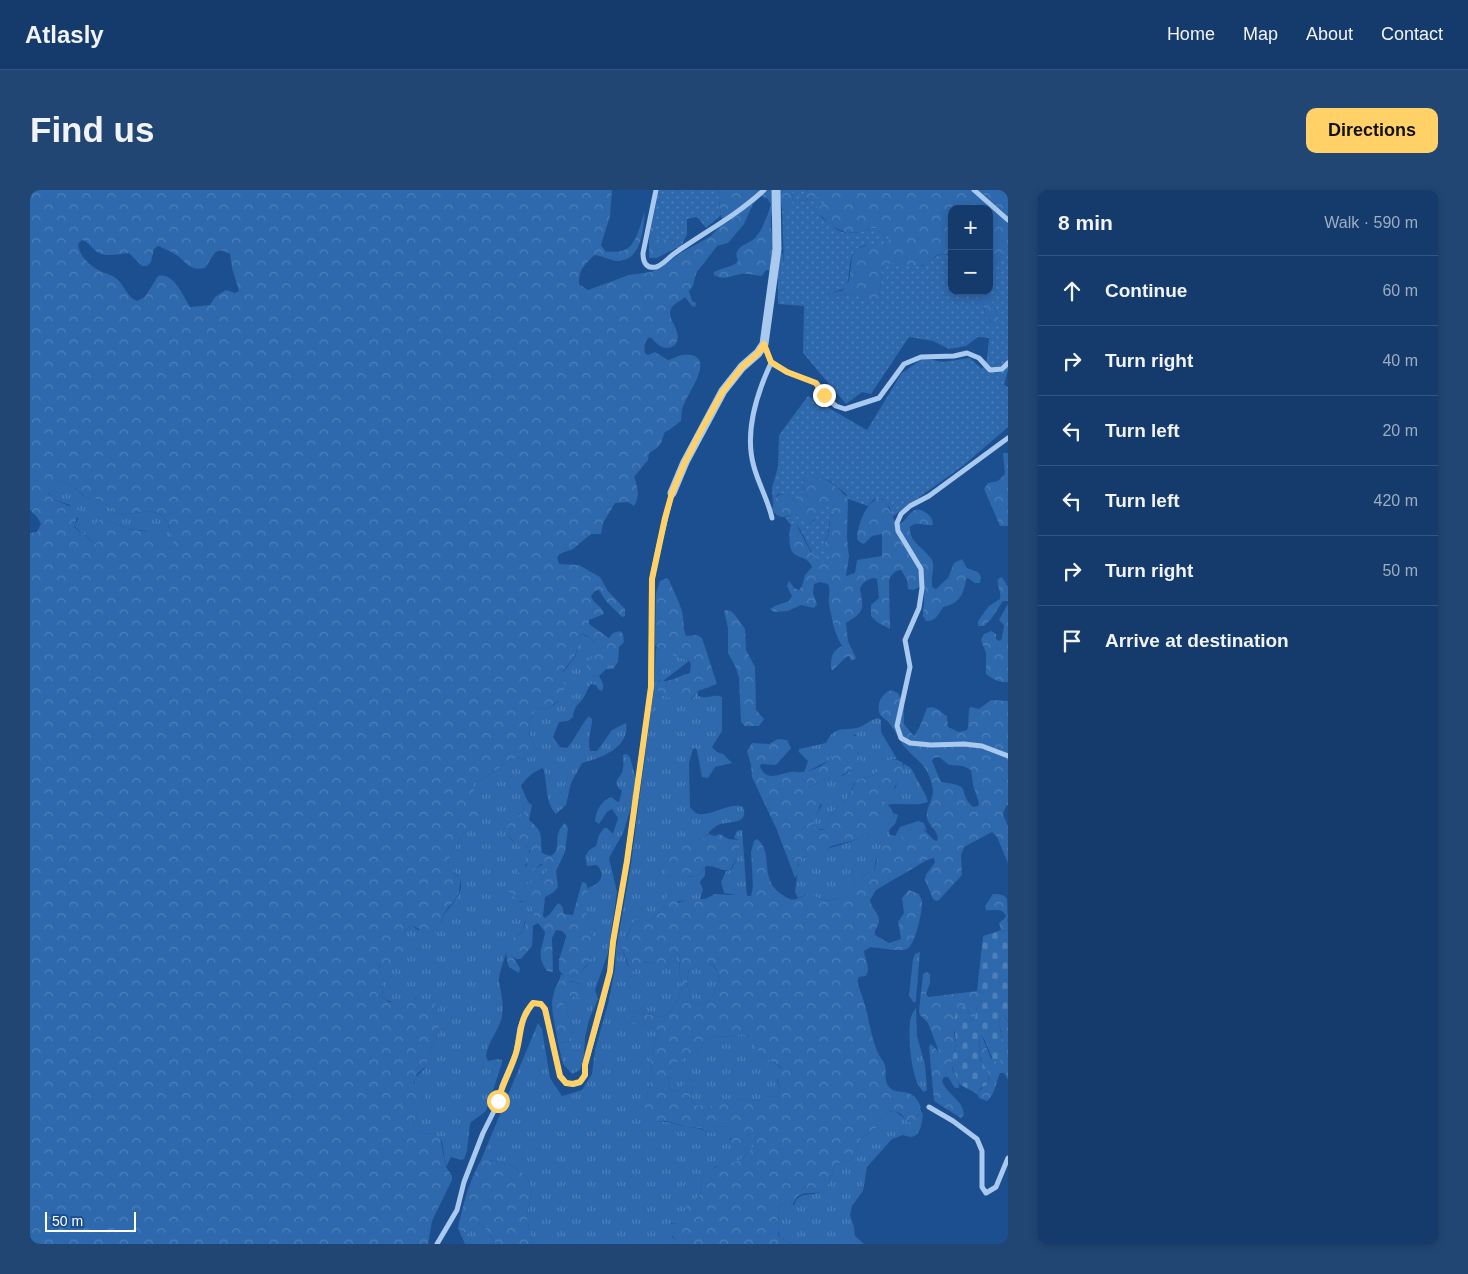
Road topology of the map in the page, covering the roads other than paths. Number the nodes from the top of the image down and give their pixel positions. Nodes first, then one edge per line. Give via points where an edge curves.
1 (656, 190) edge
2 (764, 190) edge
3 (776, 190) edge
4 (974, 190) edge
5 (1008, 220) edge
6 (764, 344) junction
7 (771, 362) junction
8 (1008, 364) edge
9 (1008, 438) edge
10 (672, 493) joint
11 (772, 518) dead end
12 (1008, 756) edge
13 (929, 1107) dead end
14 (1008, 1158) edge
15 (437, 1244) edge

1 - 2 street via 642,253 642,259 649,267 658,267 745,207
3 - 6 street via 777,249
4 - 5 street
6 - 7 street
6 - 10 street via 723,391
7 - 8 street via 816,383 836,406 845,409 879,398 904,364 921,357 967,353 979,358 990,370 1002,369
7 - 11 street via 761,384 753,418 751,451
9 - 12 street via 929,496 910,506 897,523 898,531 921,569 922,588 920,608 905,640 910,668 897,726 902,738 910,742 982,746
10 - 15 street via 652,579 651,687 627,861 610,972 585,1075 580,1082 573,1084 566,1083 560,1076 545,1009 541,1004 533,1003 520,1028 516,1053 464,1182 456,1210
13 - 14 street via 977,1139 982,1150 982,1187 986,1192 996,1187

